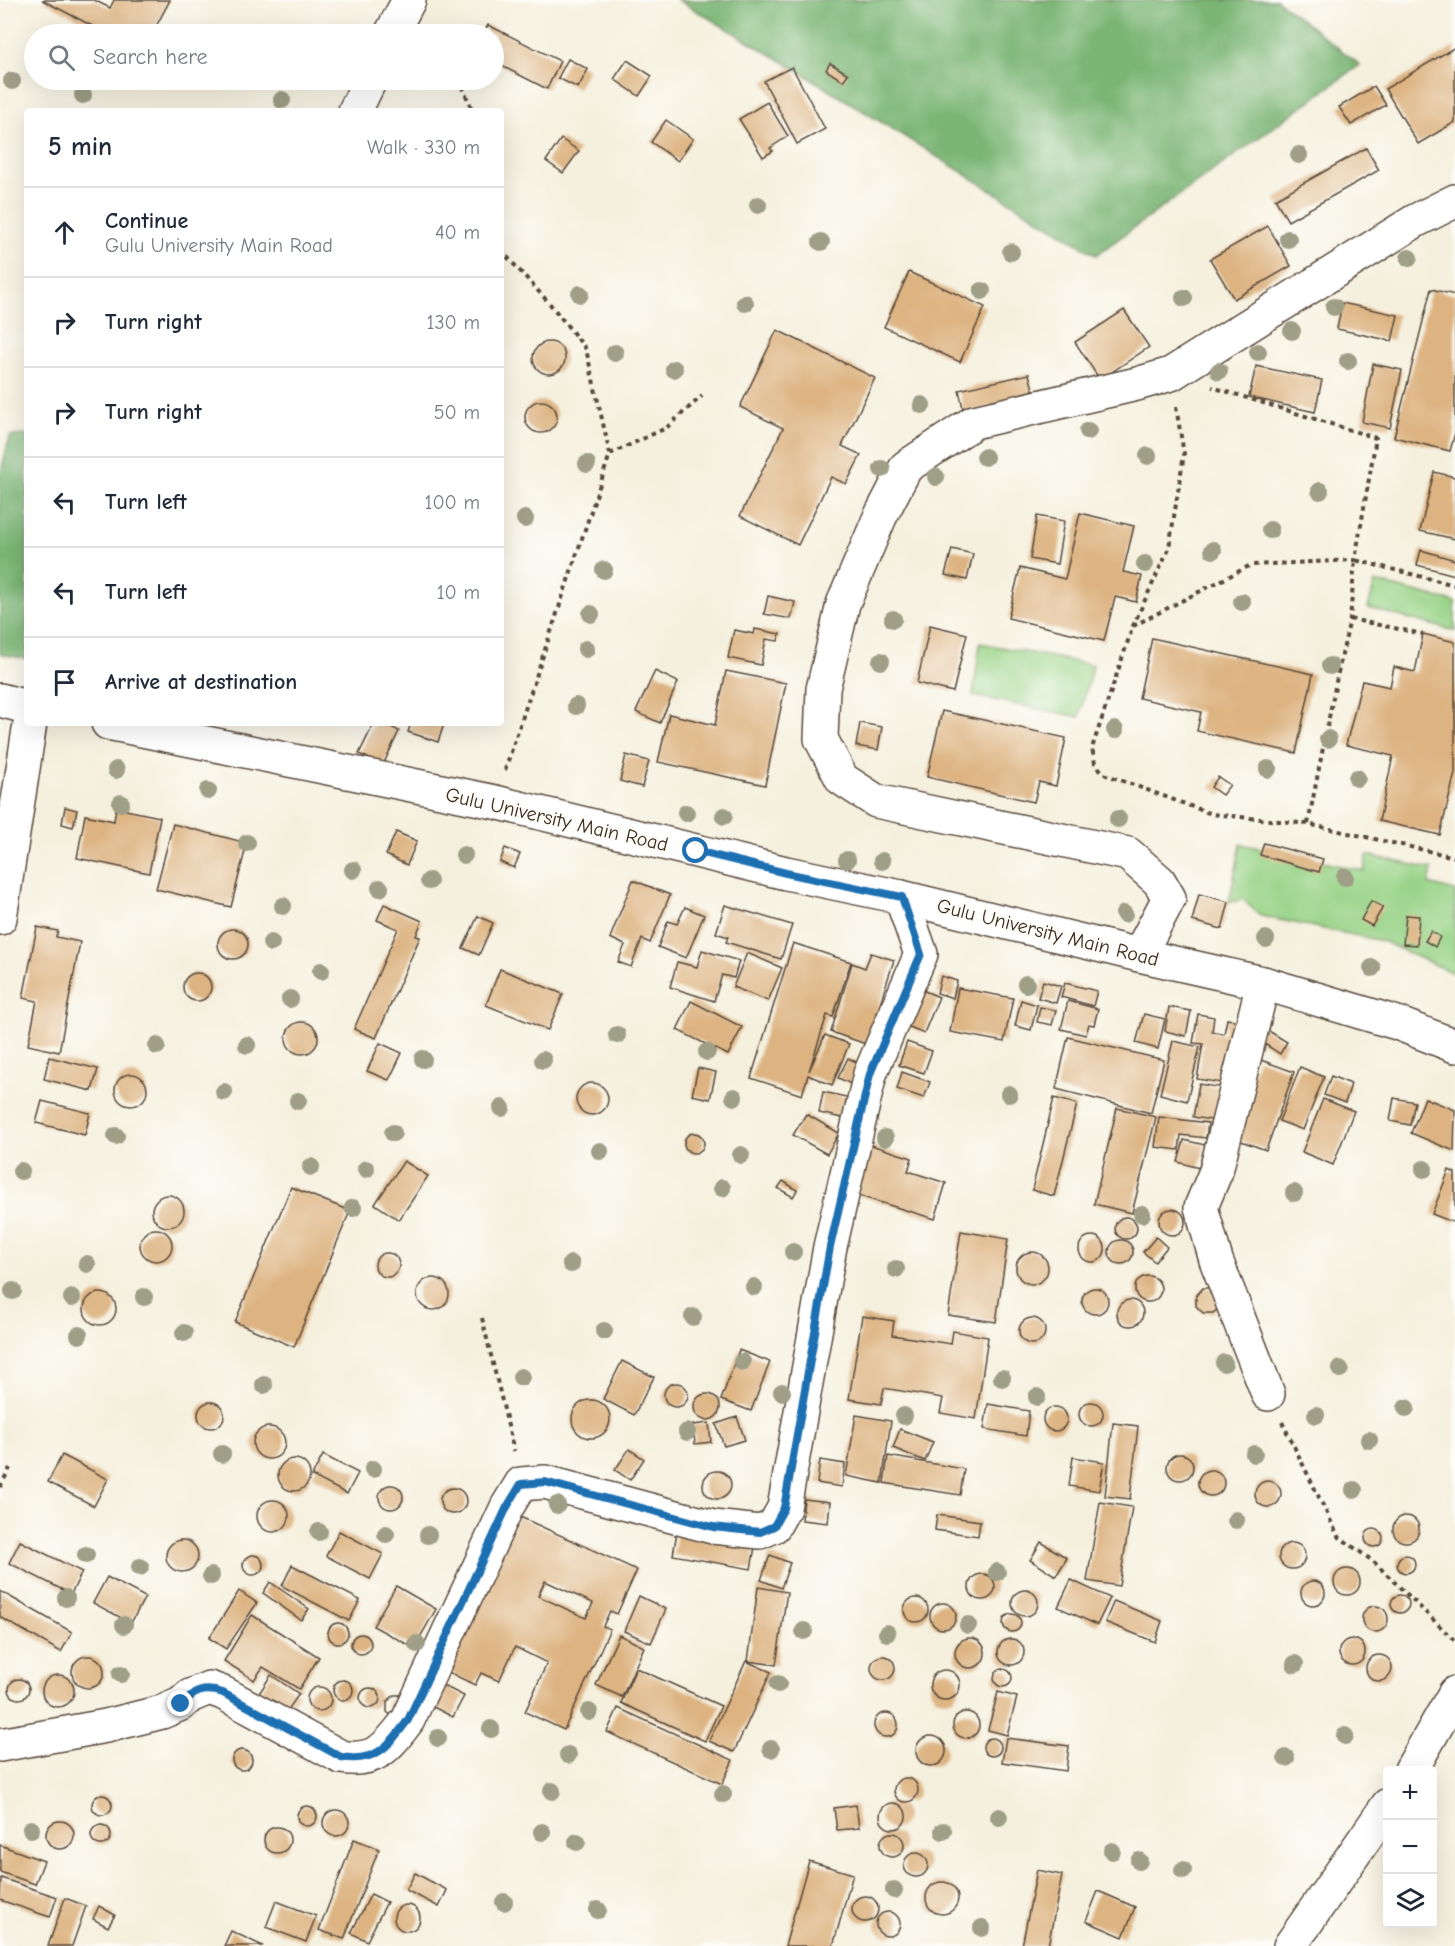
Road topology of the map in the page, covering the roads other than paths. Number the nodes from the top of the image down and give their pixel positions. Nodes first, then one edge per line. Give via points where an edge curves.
1 (409, 0) edge
2 (396, 24) edge
3 (365, 90) edge
4 (356, 108) edge
5 (1455, 201) edge
6 (0, 700) edge
7 (24, 706) edge
8 (30, 726) edge
9 (123, 726) edge
10 (902, 897) junction
11 (0, 918) edge
12 (1139, 955) junction
13 (1263, 982) junction
14 (1455, 1046) edge
15 (1268, 1394) road end
16 (1455, 1694) edge
17 (0, 1745) edge
18 (1413, 1766) edge
19 (1383, 1812) edge
20 (1290, 1946) edge

1 - 2 street
3 - 4 street
5 - 12 street via 1415,221 1171,374 974,422 906,467 879,517 843,604 823,689 821,740 842,779 876,801 1128,854 1160,881 1169,898
6 - 7 street
8 - 11 street
9 - 10 street, Gulu University Main Road via 495,802
10 - 12 street, Gulu University Main Road
10 - 17 street via 921,954 870,1074 830,1247 784,1508 774,1526 760,1532 713,1527 545,1482 521,1484 408,1720 375,1755 341,1757 209,1688 162,1712
12 - 13 street, Gulu University Main Road
13 - 14 street, Gulu University Main Road via 1397,1023
13 - 15 street via 1216,1171 1201,1207 1216,1260
16 - 18 street
19 - 20 street

